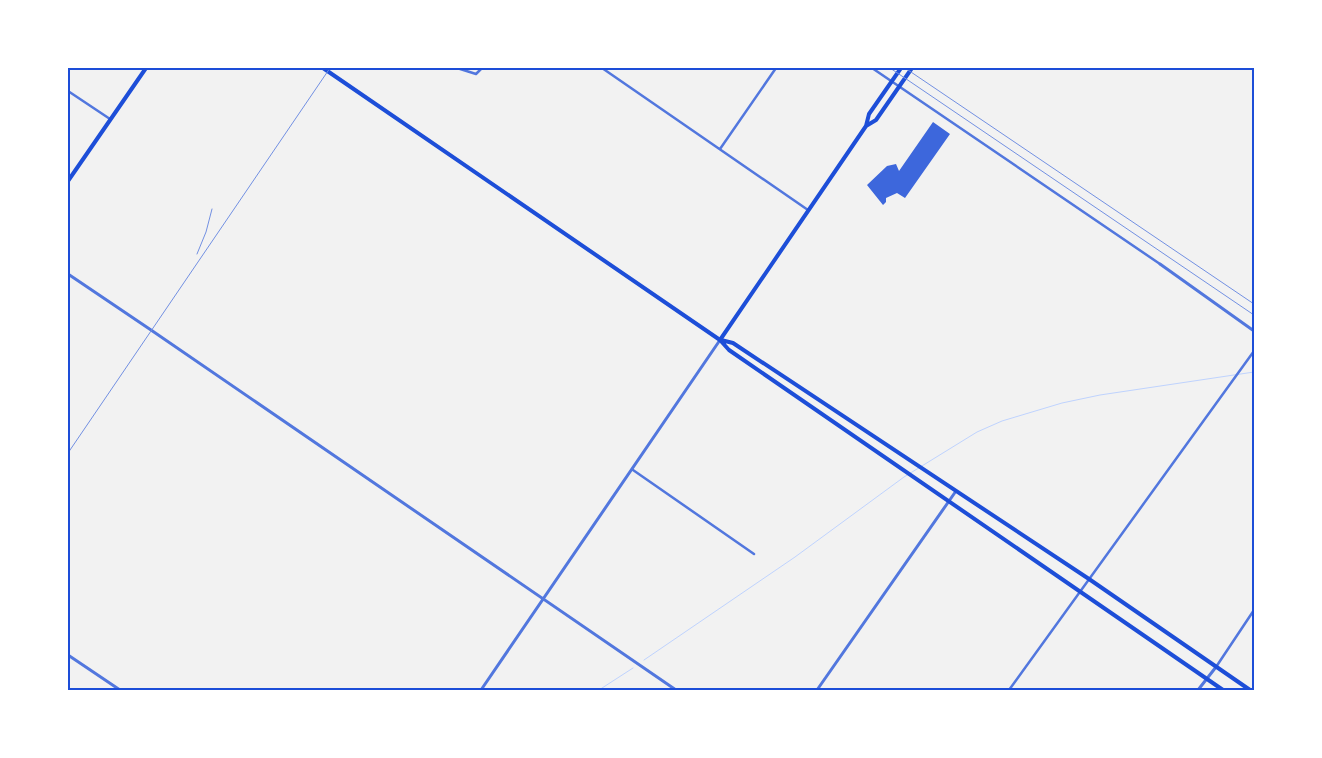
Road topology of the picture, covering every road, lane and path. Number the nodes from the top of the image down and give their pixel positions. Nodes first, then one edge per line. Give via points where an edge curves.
1 (146, 68) edge
2 (323, 68) edge
3 (457, 68) edge
4 (482, 68) edge
5 (602, 68) edge
6 (776, 68) edge
7 (872, 68) edge
8 (901, 68) edge
9 (912, 68) edge
10 (68, 90) edge
11 (110, 120) junction
12 (866, 126) junction
13 (720, 149) junction
14 (68, 181) edge
15 (809, 210) junction
16 (1160, 264) joint
17 (68, 274) edge
18 (1254, 331) edge
19 (720, 340) junction
20 (1254, 351) edge
21 (633, 470) junction
22 (956, 492) junction
23 (948, 502) junction
24 (754, 554) dead end
25 (1089, 579) junction
26 (1079, 591) junction
27 (544, 600) junction
28 (1254, 610) edge
29 (68, 654) edge
30 (1216, 666) junction
31 (1207, 678) junction
32 (120, 690) edge
33 (481, 690) edge
34 (676, 690) edge
35 (817, 690) edge
36 (1009, 690) edge
37 (1198, 690) edge
38 (1223, 690) edge
39 (1250, 690) edge

1 - 11 main road
2 - 19 main road
3 - 4 street via 476,74
5 - 13 street
6 - 13 street
7 - 16 street
8 - 12 main road via 869,114
9 - 12 main road via 876,120
10 - 11 street
11 - 14 main road
12 - 15 main road
13 - 15 street
15 - 19 main road
16 - 18 street
17 - 27 street
19 - 21 street
19 - 22 main road via 733,343
19 - 23 main road via 729,350
20 - 25 street
21 - 24 street
21 - 27 street
22 - 23 street
22 - 25 main road
23 - 26 main road
23 - 35 street
25 - 26 street
25 - 30 main road
26 - 31 main road
26 - 36 street
27 - 33 street
27 - 34 street
28 - 30 street
29 - 32 street
30 - 31 street
30 - 39 main road
31 - 37 street
31 - 38 main road

